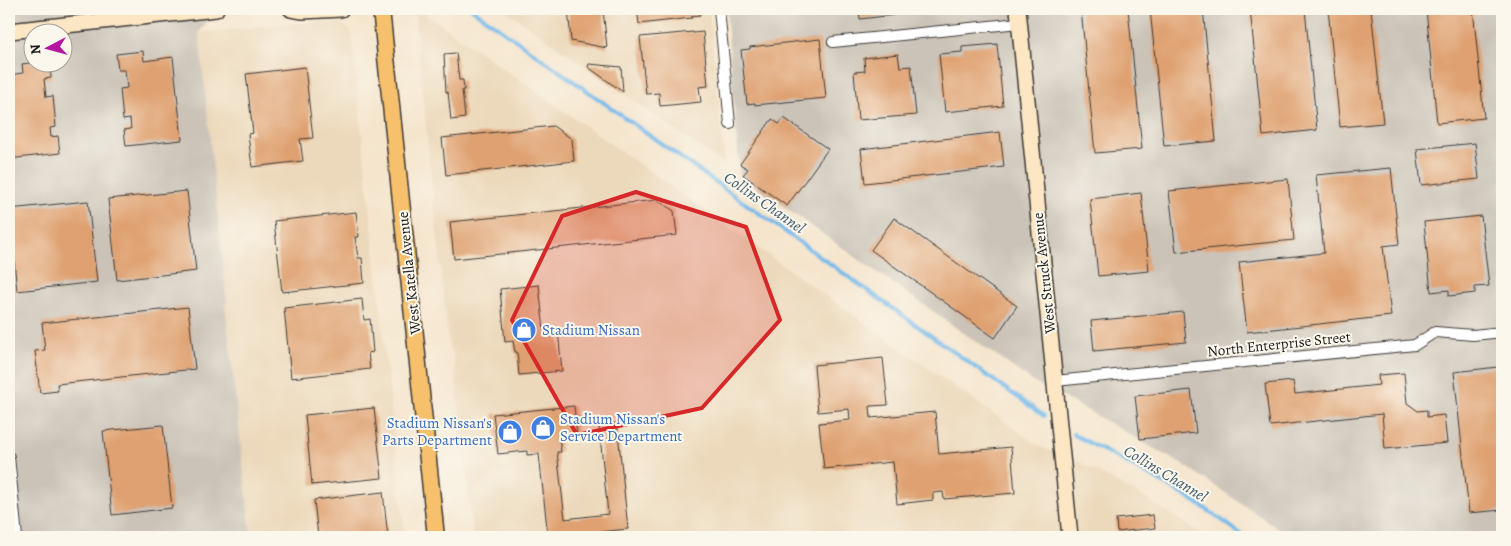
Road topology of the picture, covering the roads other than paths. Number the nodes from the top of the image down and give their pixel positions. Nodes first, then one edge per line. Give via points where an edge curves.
1 (216, 9) edge
2 (291, 9) edge
3 (342, 9) edge
4 (381, 9) edge
5 (718, 9) edge
6 (1018, 16) edge
7 (9, 31) edge
8 (833, 42) dead end
9 (730, 124) dead end
10 (1502, 332) edge
11 (1055, 381) junction
12 (9, 457) edge
13 (17, 537) edge
14 (436, 537) edge
15 (1070, 537) edge

1 - 7 street
2 - 3 street
4 - 14 main road, West Katella Avenue
5 - 9 street
6 - 8 street
6 - 11 street, West Struck Avenue
10 - 11 street, North Enterprise Street via 1473,336 1435,332 1415,345
11 - 15 street, West Struck Avenue
12 - 13 street

